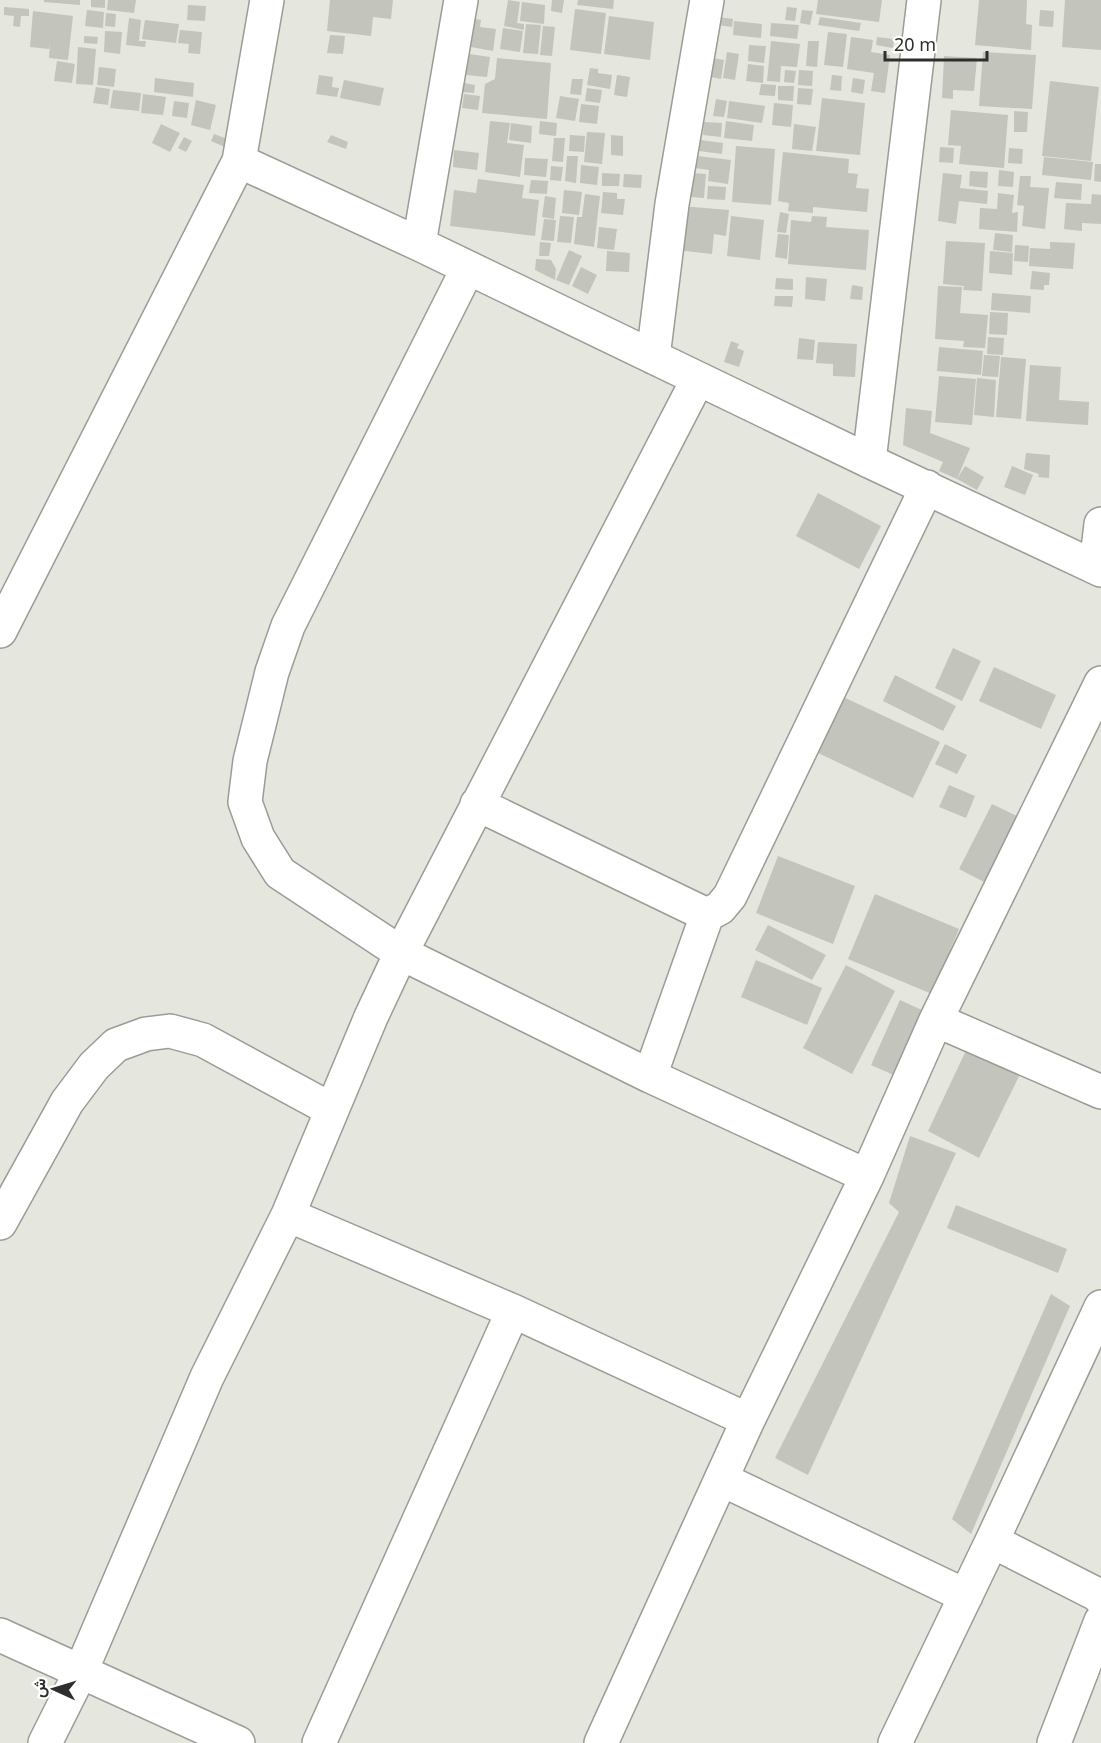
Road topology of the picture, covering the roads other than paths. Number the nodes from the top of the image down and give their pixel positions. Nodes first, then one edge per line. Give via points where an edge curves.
1 (267, 0) edge
2 (461, 0) edge
3 (707, 0) edge
4 (924, 0) edge
5 (239, 161) junction
6 (419, 244) junction
7 (468, 268) junction
8 (653, 357) junction
9 (698, 379) junction
10 (869, 461) junction
11 (927, 487) junction
12 (1101, 524) edge
13 (1098, 568) edge
14 (0, 631) edge
15 (1101, 683) edge
16 (477, 804) junction
17 (707, 915) junction
18 (400, 953) junction
19 (936, 1020) junction
20 (650, 1076) junction
21 (1101, 1092) edge
22 (332, 1110) junction
23 (867, 1176) junction
24 (288, 1215) junction
25 (0, 1223) edge
26 (1101, 1307) edge
27 (513, 1311) junction
28 (748, 1419) junction
29 (721, 1479) junction
30 (992, 1541) junction
31 (966, 1596) junction
32 (1101, 1599) edge
33 (1101, 1621) edge
34 (0, 1635) edge
35 (81, 1671) junction
36 (45, 1743) edge
37 (237, 1743) edge
38 (319, 1743) edge
39 (600, 1743) edge
40 (895, 1743) edge
41 (1054, 1743) edge

1 - 5 street
2 - 6 street
3 - 8 street via 672,204
4 - 10 street
5 - 6 street
5 - 14 street
6 - 7 street
7 - 8 street
7 - 18 street via 288,626 250,761 245,802 258,838 280,873
8 - 9 street
9 - 10 street
9 - 16 street
10 - 11 street
11 - 13 street
11 - 17 street via 730,896
12 - 13 street
15 - 19 street
16 - 17 street
16 - 18 street
17 - 20 street
18 - 20 street
18 - 22 street
19 - 21 street
19 - 23 street
20 - 23 street
22 - 24 street
22 - 25 street via 203,1040 170,1031 146,1034 116,1045 94,1066 67,1102
23 - 28 street
24 - 27 street
24 - 35 street via 207,1377
26 - 30 street
27 - 28 street
27 - 38 street
28 - 29 street
29 - 31 street
29 - 39 street
30 - 31 street
30 - 32 street
31 - 40 street
33 - 41 street
34 - 35 street
35 - 36 street
35 - 37 street

